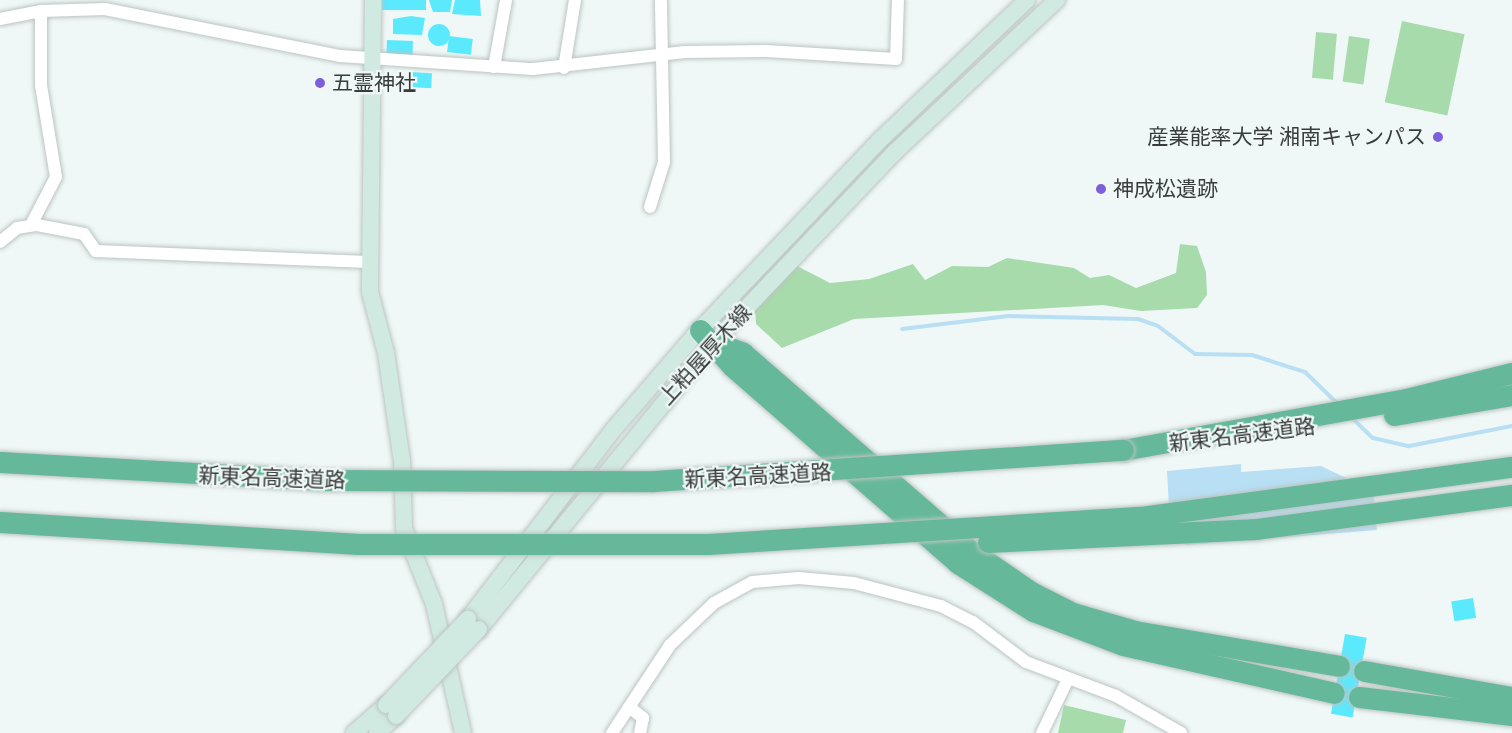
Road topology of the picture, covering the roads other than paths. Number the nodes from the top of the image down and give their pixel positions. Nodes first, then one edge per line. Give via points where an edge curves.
1 (373, 0) edge
2 (506, 0) edge
3 (575, 0) edge
4 (661, 0) edge
5 (898, 0) edge
6 (1027, 0) edge
7 (1057, 0) edge
8 (105, 4) edge
9 (41, 11) junction
10 (0, 19) edge
11 (663, 54) junction
12 (374, 58) junction
13 (494, 67) junction
14 (564, 68) junction
15 (650, 207) dead end
16 (31, 225) junction
17 (0, 242) edge
18 (368, 262) junction
19 (707, 336) junction
20 (1512, 373) edge
21 (1512, 395) edge
22 (1123, 450) junction
23 (0, 462) edge
24 (1512, 467) edge
25 (1512, 495) edge
26 (918, 517) junction
27 (0, 522) edge
28 (708, 544) junction
29 (1339, 666) dead end
30 (1364, 671) dead end
31 (1068, 679) junction
32 (1334, 693) dead end
33 (1512, 696) edge
34 (1359, 697) dead end
35 (629, 707) junction
36 (391, 710) junction
37 (1512, 715) edge
38 (354, 733) edge
39 (377, 733) edge
40 (464, 733) edge
41 (612, 733) edge
42 (639, 733) edge
43 (1042, 733) edge
44 (1181, 733) edge

1 - 12 main road
2 - 13 street
3 - 14 street
4 - 11 street
5 - 11 street via 896,59 766,51
6 - 19 main road, 上粕屋厚木線 via 880,140
7 - 19 main road, 上粕屋厚木線
8 - 9 street
8 - 12 street
9 - 10 street
9 - 16 street via 41,85 56,177
11 - 14 street
11 - 15 street via 664,162
12 - 13 street
12 - 18 main road
13 - 14 street
16 - 17 street via 16,228
16 - 18 street via 84,234 96,251
18 - 40 main road via 372,307 386,353 402,460 404,529 434,604
19 - 26 highway
19 - 36 main road, 上粕屋厚木線, bridge via 614,429 474,624
20 - 22 highway via 1402,400
21 - 22 highway, 新東名高速道路 via 1285,431
22 - 23 highway, 新東名高速道路, bridge via 654,481 319,480
24 - 28 highway, bridge via 1140,517
25 - 28 highway, bridge via 1185,535
26 - 29 highway via 1073,613 1135,631
26 - 32 highway via 981,581 1064,625 1123,645
27 - 28 highway, bridge via 358,544
30 - 33 highway
31 - 35 street via 1026,662 967,618 923,599 854,583 777,579 733,589 714,603 670,645
31 - 43 street
31 - 44 street via 1116,696
34 - 37 highway
35 - 41 street
35 - 42 street via 643,718
36 - 38 main road, 上粕屋厚木線
36 - 39 main road, 上粕屋厚木線

